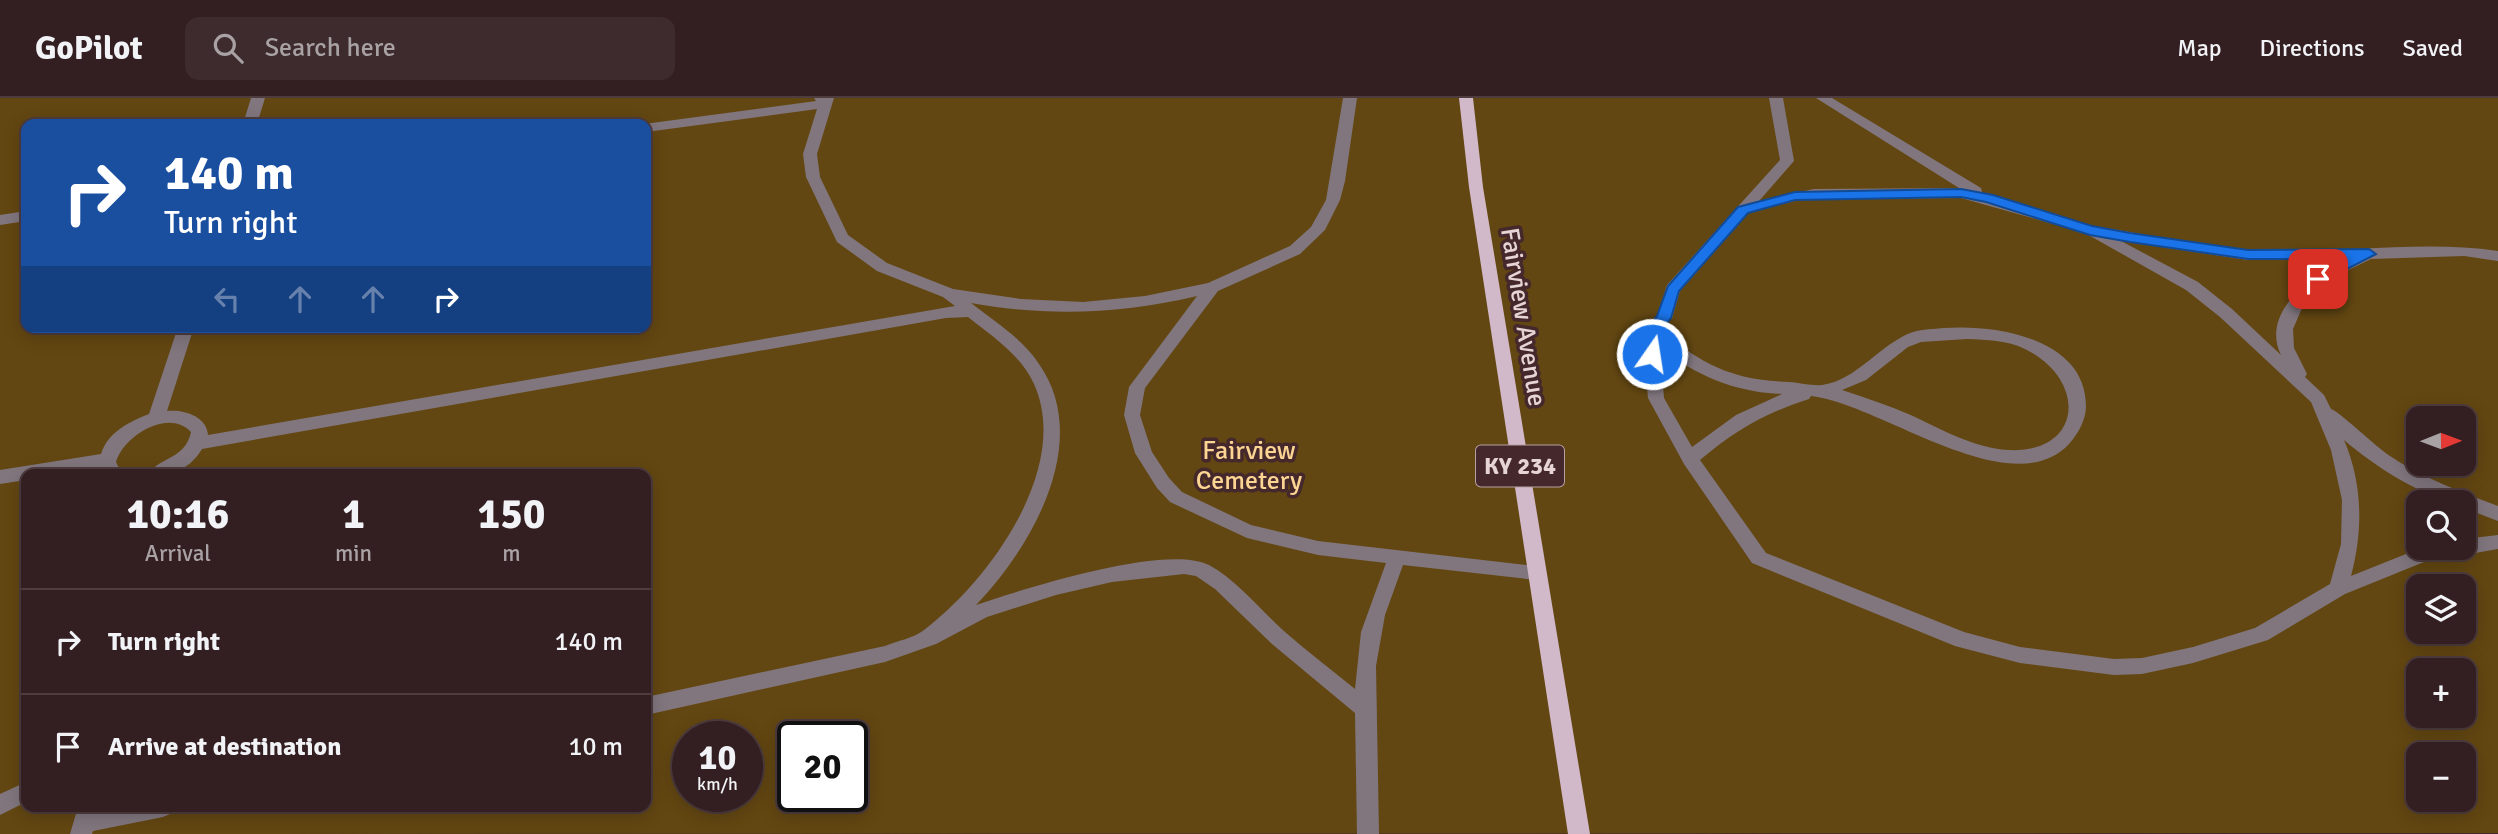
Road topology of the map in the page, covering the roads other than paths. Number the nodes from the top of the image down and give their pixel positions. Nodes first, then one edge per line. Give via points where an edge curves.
1 (258, 98) edge
2 (1342, 98) edge
3 (1350, 98) edge
4 (1466, 98) edge
5 (1776, 98) edge
6 (1824, 98) edge
7 (825, 100) edge
8 (252, 119) edge
9 (1346, 121) junction
10 (651, 127) edge
11 (1994, 200) junction
12 (1743, 210) junction
13 (21, 217) edge
14 (0, 220) edge
15 (2090, 230) junction
16 (2498, 243) edge
17 (2464, 251) junction
18 (2369, 254) junction
19 (2498, 256) edge
20 (1212, 287) junction
21 (949, 293) junction
22 (971, 311) junction
23 (184, 333) edge
24 (1650, 333) junction
25 (1824, 391) junction
26 (2318, 399) junction
27 (156, 419) junction
28 (197, 443) junction
29 (1690, 459) junction
30 (110, 467) edge
31 (88, 469) edge
32 (167, 469) edge
33 (21, 475) edge
34 (0, 477) edge
35 (2498, 514) edge
36 (2498, 542) edge
37 (2476, 545) edge
38 (1397, 558) junction
39 (2410, 560) edge
40 (1536, 572) junction
41 (2338, 589) junction
42 (929, 638) junction
43 (651, 705) edge
44 (1365, 709) junction
45 (21, 794) edge
46 (0, 805) edge
47 (135, 812) edge
48 (85, 821) edge
49 (1368, 834) edge
50 (1579, 834) edge

1 - 8 lane
2 - 9 lane
3 - 9 lane
4 - 40 main road, Fairview Avenue / KY 234
5 - 12 lane via 1787,161
6 - 11 lane
7 - 10 lane
7 - 21 lane via 810,154 813,177 834,226 852,247 882,267
9 - 20 lane via 1333,200 1317,230 1295,250
11 - 12 lane via 1961,193 1814,194
11 - 15 lane
12 - 24 lane via 1673,289 1664,318
13 - 14 lane
15 - 18 lane via 2248,255
15 - 26 lane via 2192,286
16 - 17 lane
17 - 18 lane
17 - 19 lane
18 - 26 lane via 2318,279 2292,306 2285,329 2286,348
20 - 21 lane via 1107,308 1021,306
20 - 38 lane via 1137,387 1132,415 1152,467 1176,497 1247,531 1318,548
21 - 22 lane
22 - 28 lane
22 - 42 lane via 1023,354 1039,376 1047,395 1051,432 1035,508 1020,540 974,596
23 - 27 lane
24 - 25 lane via 1716,376 1748,385
24 - 29 lane via 1656,398
25 - 25 lane via 1870,405 1972,449 2004,457 2040,454 2061,442 2071,433 2078,407 2071,378 2047,354 2010,338 1982,334 1919,336 1902,343 1860,376
25 - 29 lane via 1781,399 1721,432
26 - 35 lane via 2351,437 2384,460
26 - 41 lane via 2340,450 2351,500 2350,544
27 - 28 lane via 174,416 194,422 200,431
27 - 30 lane via 112,447
28 - 32 lane via 187,457
29 - 41 lane via 1759,558 1907,620 2020,655 2113,667 2141,666 2260,634
30 - 31 lane
33 - 34 lane
36 - 37 lane
38 - 40 lane
38 - 44 lane via 1369,629
39 - 41 lane
40 - 50 main road, Fairview Avenue / KY 234
42 - 43 lane via 856,662
42 - 44 lane via 981,611 1056,587 1112,574 1194,567 1222,584
44 - 49 lane
45 - 46 lane
47 - 48 lane

